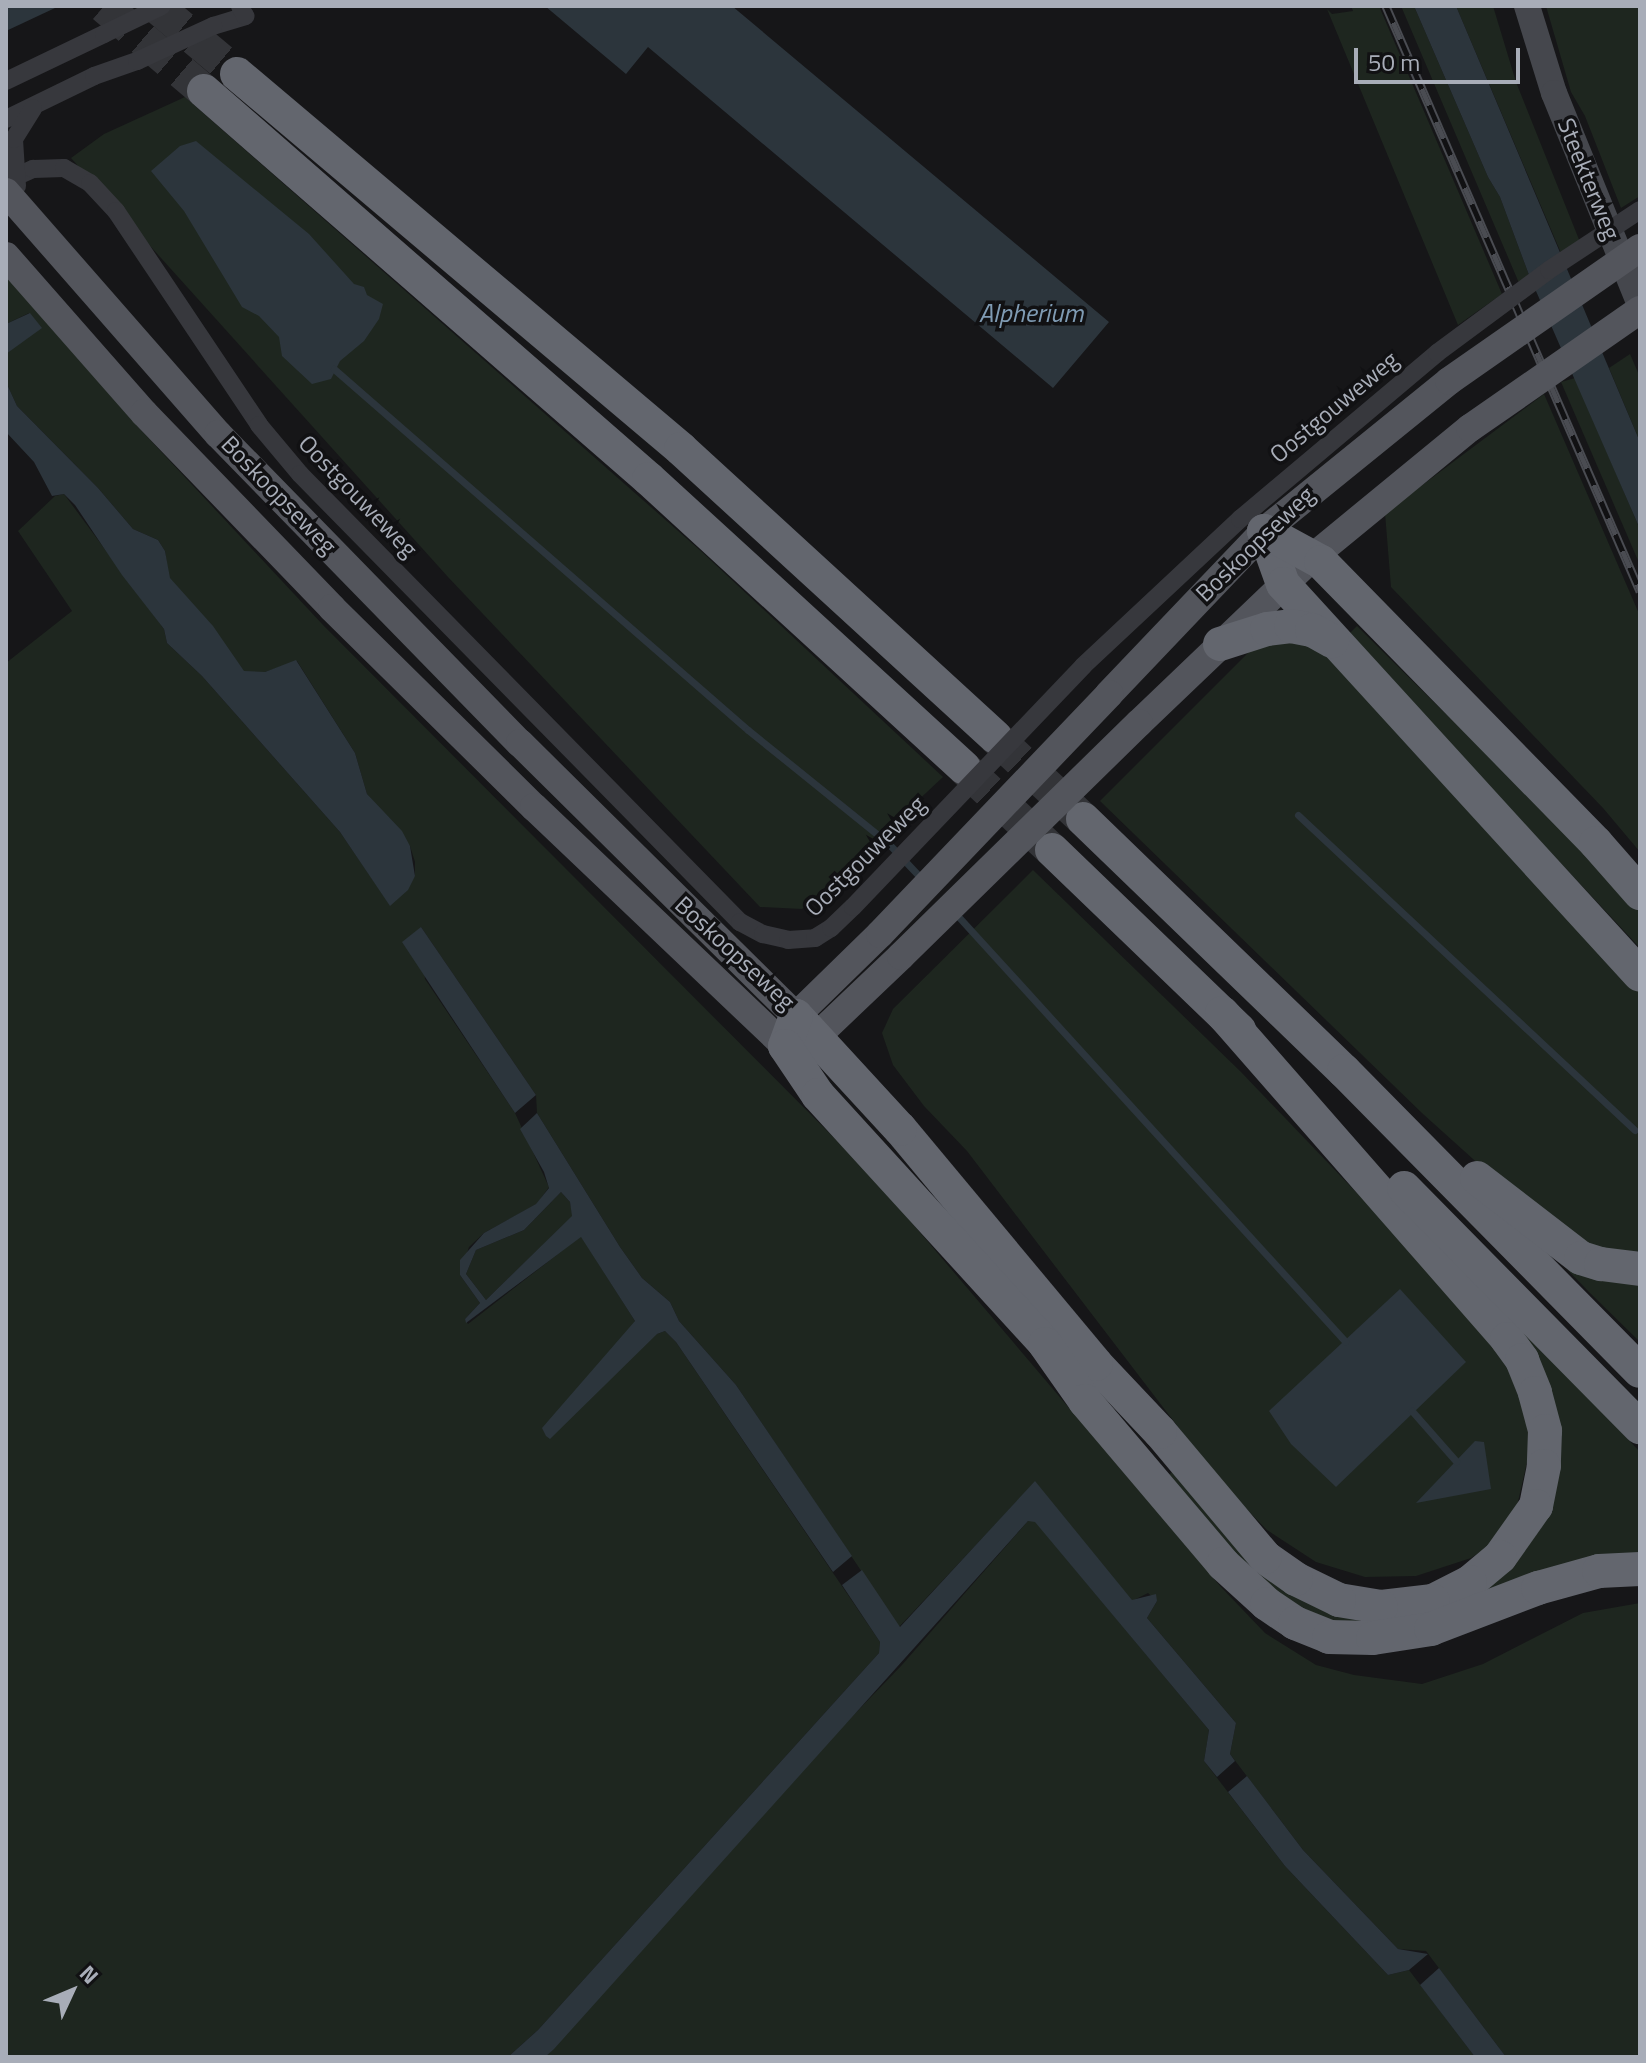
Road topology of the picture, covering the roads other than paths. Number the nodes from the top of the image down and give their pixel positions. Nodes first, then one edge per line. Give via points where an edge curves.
1 (162, 6) edge
2 (240, 6) edge
3 (1527, 6) edge
4 (237, 74) tunnel mouth
5 (6, 81) edge
6 (204, 91) tunnel mouth
7 (34, 107) junction
8 (6, 119) edge
9 (12, 189) edge
10 (1640, 210) edge
11 (1640, 248) edge
12 (6, 256) edge
13 (1640, 307) edge
14 (1264, 531) junction
15 (1314, 556) junction
16 (1283, 584) junction
17 (1220, 644) junction
18 (1339, 645) junction
19 (995, 737) tunnel mouth
20 (964, 768) tunnel mouth
21 (1083, 819) tunnel mouth
22 (1052, 850) tunnel mouth
23 (1640, 893) edge
24 (1640, 975) edge
25 (1222, 1013) junction
26 (799, 1033) junction
27 (1344, 1071) junction
28 (1640, 1269) edge
29 (1640, 1371) edge
30 (1640, 1427) edge
31 (1640, 1569) edge

1 - 5 street, bridge
2 - 7 street, bridge via 245,16 94,76
3 - 13 main road, Steekterweg via 1554,93
4 - 19 highway via 681,449
6 - 20 highway via 649,479
7 - 8 street
7 - 9 street via 14,139
9 - 10 street, Oostgouweweg, bridge via 33,169 64,168 90,183 116,211 259,425 300,474 740,922 788,940 815,938 831,928 1083,666 1240,519 1437,353
9 - 26 main road, Boskoopseweg via 218,434
11 - 14 main road, Boskoopseweg, bridge via 1449,381
12 - 26 main road, Boskoopseweg via 144,413 534,807
13 - 15 main road, Boskoopseweg, bridge via 1470,428
14 - 15 highway
14 - 16 highway
14 - 26 main road, Boskoopseweg, bridge via 880,934
15 - 16 main road, Boskoopseweg
15 - 23 highway
16 - 17 main road, Boskoopseweg
16 - 18 highway
17 - 18 highway via 1291,626 1312,630
17 - 26 main road, Boskoopseweg, bridge via 901,956
18 - 24 highway
21 - 27 highway
22 - 25 highway
25 - 26 highway via 1507,1339 1535,1393 1545,1431 1536,1506 1500,1557 1470,1582 1433,1601 1381,1607 1339,1600 1265,1557 900,1129
25 - 30 highway
26 - 31 highway via 818,1095 1045,1344 1085,1401 1223,1564 1295,1623 1329,1637 1373,1638 1431,1629 1538,1588 1599,1571
27 - 28 highway via 1555,1241 1581,1258
27 - 29 highway

